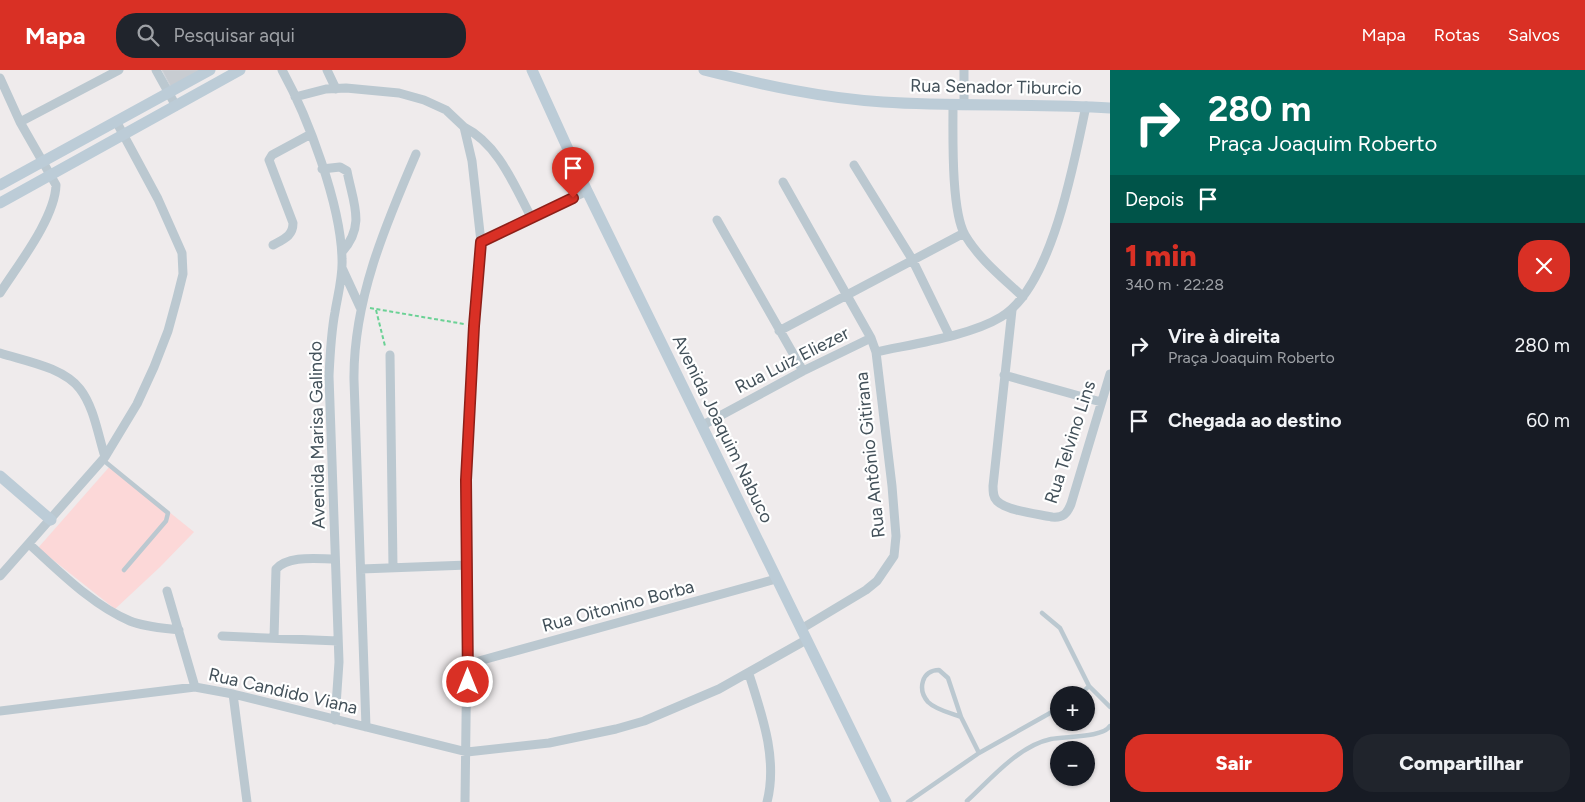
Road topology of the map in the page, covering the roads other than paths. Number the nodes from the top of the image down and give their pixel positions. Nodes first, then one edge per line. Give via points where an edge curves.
1 (119, 70) edge
2 (156, 70) edge
3 (210, 70) edge
4 (240, 70) edge
5 (282, 70) edge
6 (327, 70) edge
7 (532, 70) edge
8 (704, 70) edge
9 (964, 70) edge
10 (0, 78) edge
11 (336, 88) junction
12 (169, 91) junction
13 (296, 96) junction
14 (958, 105) junction
15 (176, 106) junction
16 (1086, 106) junction
17 (1110, 108) edge
18 (20, 122) junction
19 (116, 122) junction
20 (464, 127) junction
21 (311, 134) junction
22 (124, 135) junction
23 (416, 154) dead end
24 (43, 162) junction
25 (854, 165) dead end
26 (322, 170) junction
27 (52, 175) junction
28 (783, 182) dead end
29 (0, 185) edge
30 (587, 191) junction
31 (0, 203) edge
32 (531, 217) junction
33 (717, 220) dead end
34 (964, 233) junction
35 (481, 242) junction
36 (273, 245) dead end
37 (342, 252) junction
38 (912, 259) junction
39 (342, 268) junction
40 (0, 293) edge
41 (846, 294) junction
42 (1023, 297) junction
43 (360, 307) junction
44 (1012, 310) junction
45 (779, 331) junction
46 (949, 335) junction
47 (871, 338) junction
48 (876, 352) junction
49 (0, 353) edge
50 (390, 355) road end
51 (803, 371) junction
52 (1110, 374) edge
53 (1004, 375) junction
54 (1101, 402) junction
55 (703, 425) junction
56 (104, 458) junction
57 (0, 476) edge
58 (51, 520) junction
59 (29, 544) junction
60 (335, 559) junction
61 (468, 565) junction
62 (393, 567) junction
63 (361, 568) junction
64 (124, 570) dead end
65 (0, 576) edge
66 (776, 579) junction
67 (167, 591) dead end
68 (1042, 613) dead end
69 (801, 629) junction
70 (179, 630) junction
71 (222, 636) dead end
72 (274, 638) junction
73 (806, 640) junction
74 (338, 641) junction
75 (468, 664) junction
76 (750, 674) junction
77 (1089, 686) edge
78 (195, 687) junction
79 (1095, 692) edge
80 (233, 694) junction
81 (1110, 707) edge
82 (0, 710) edge
83 (1050, 713) edge
84 (962, 717) junction
85 (335, 720) junction
86 (1110, 726) edge
87 (366, 727) junction
88 (467, 752) junction
89 (979, 753) junction
90 (967, 801) edge
91 (247, 802) edge
92 (465, 802) edge
93 (767, 802) edge
94 (886, 802) edge
95 (908, 802) edge

1 - 18 street
2 - 12 street
3 - 12 street
4 - 15 street
5 - 13 street, Avenida Marisa Galindo
6 - 11 street
7 - 30 street, Avenida Joaquim Nabuco
8 - 14 street, Rua Senador Tiburcio via 762,85 836,98
9 - 14 street
10 - 18 street
11 - 13 street
11 - 20 street via 376,90 424,100 446,110
12 - 15 street
12 - 19 street
13 - 21 street, Avenida Marisa Galindo
14 - 16 street, Rua Senador Tiburcio
14 - 34 street via 956,188
15 - 22 street
16 - 17 street, Rua Senador Tiburcio
16 - 42 street, Rua Antônio Gitirana via 1069,183 1038,270
18 - 24 street
19 - 22 street
19 - 24 street
20 - 32 street via 490,147
20 - 35 street via 472,161
21 - 26 street, Avenida Marisa Galindo
21 - 36 street via 272,155 269,160 293,223 290,235
22 - 27 street
22 - 56 street via 182,254 183,274 154,368 137,404
23 - 43 street via 381,242
24 - 27 street
24 - 29 street
25 - 38 street
26 - 37 street, Avenida Marisa Galindo
26 - 37 street via 335,166 347,171 357,220 354,236
27 - 31 street
27 - 40 street via 56,192 51,207
28 - 41 street
30 - 32 street
30 - 55 street, Avenida Joaquim Nabuco
32 - 35 street
33 - 45 street
34 - 38 street
34 - 42 street via 973,247
35 - 61 street via 466,480
37 - 39 street, Avenida Marisa Galindo
38 - 41 street
38 - 46 street
39 - 43 street
39 - 60 street, Avenida Marisa Galindo via 329,376
41 - 45 street
41 - 47 street
42 - 44 street, Rua Antônio Gitirana
43 - 63 street via 354,368
44 - 46 street, Rua Antônio Gitirana via 998,319
44 - 53 street
45 - 51 street
46 - 48 street, Rua Antônio Gitirana
47 - 48 street
47 - 51 street, Rua Luiz Eliezer
48 - 69 street, Rua Antônio Gitirana via 892,486 896,536 894,556 877,581 866,590
49 - 56 street via 43,367 79,388 88,402
50 - 62 street
51 - 55 street, Rua Luiz Eliezer
52 - 54 street, Rua Telvino Lins
53 - 54 street
53 - 54 street, Rua Telvino Lins via 994,496 1007,506 1059,518 1065,514 1071,504
55 - 66 street, Avenida Joaquim Nabuco
56 - 58 street
56 - 64 lane via 168,513 166,521
57 - 58 street
58 - 59 street
59 - 65 street
59 - 70 street via 106,608 129,621
60 - 72 street via 291,561 276,569
60 - 74 street, Avenida Marisa Galindo
61 - 62 street
61 - 75 street
62 - 63 street
63 - 87 street
66 - 69 street, Avenida Joaquim Nabuco
66 - 75 street, Rua Oitonino Borba
67 - 70 street
68 - 77 lane via 1060,628
69 - 73 street, Avenida Joaquim Nabuco
70 - 78 street
71 - 72 street
72 - 74 street
73 - 76 street
73 - 94 street, Avenida Joaquim Nabuco
74 - 85 street, Avenida Marisa Galindo
75 - 88 street
76 - 88 street via 669,712 616,729 550,743
76 - 93 street via 768,744 771,778
78 - 80 street, Rua Candido Viana
78 - 82 street, Rua Candido Viana
79 - 81 lane
80 - 85 street, Rua Candido Viana
80 - 91 street
83 - 89 lane
84 - 84 lane via 948,678 939,670 928,671 922,683 928,701
84 - 89 lane
85 - 87 street, Rua Candido Viana
86 - 90 lane via 1102,733 1037,743 1022,752
87 - 88 street, Rua Candido Viana
88 - 92 street
89 - 95 lane

